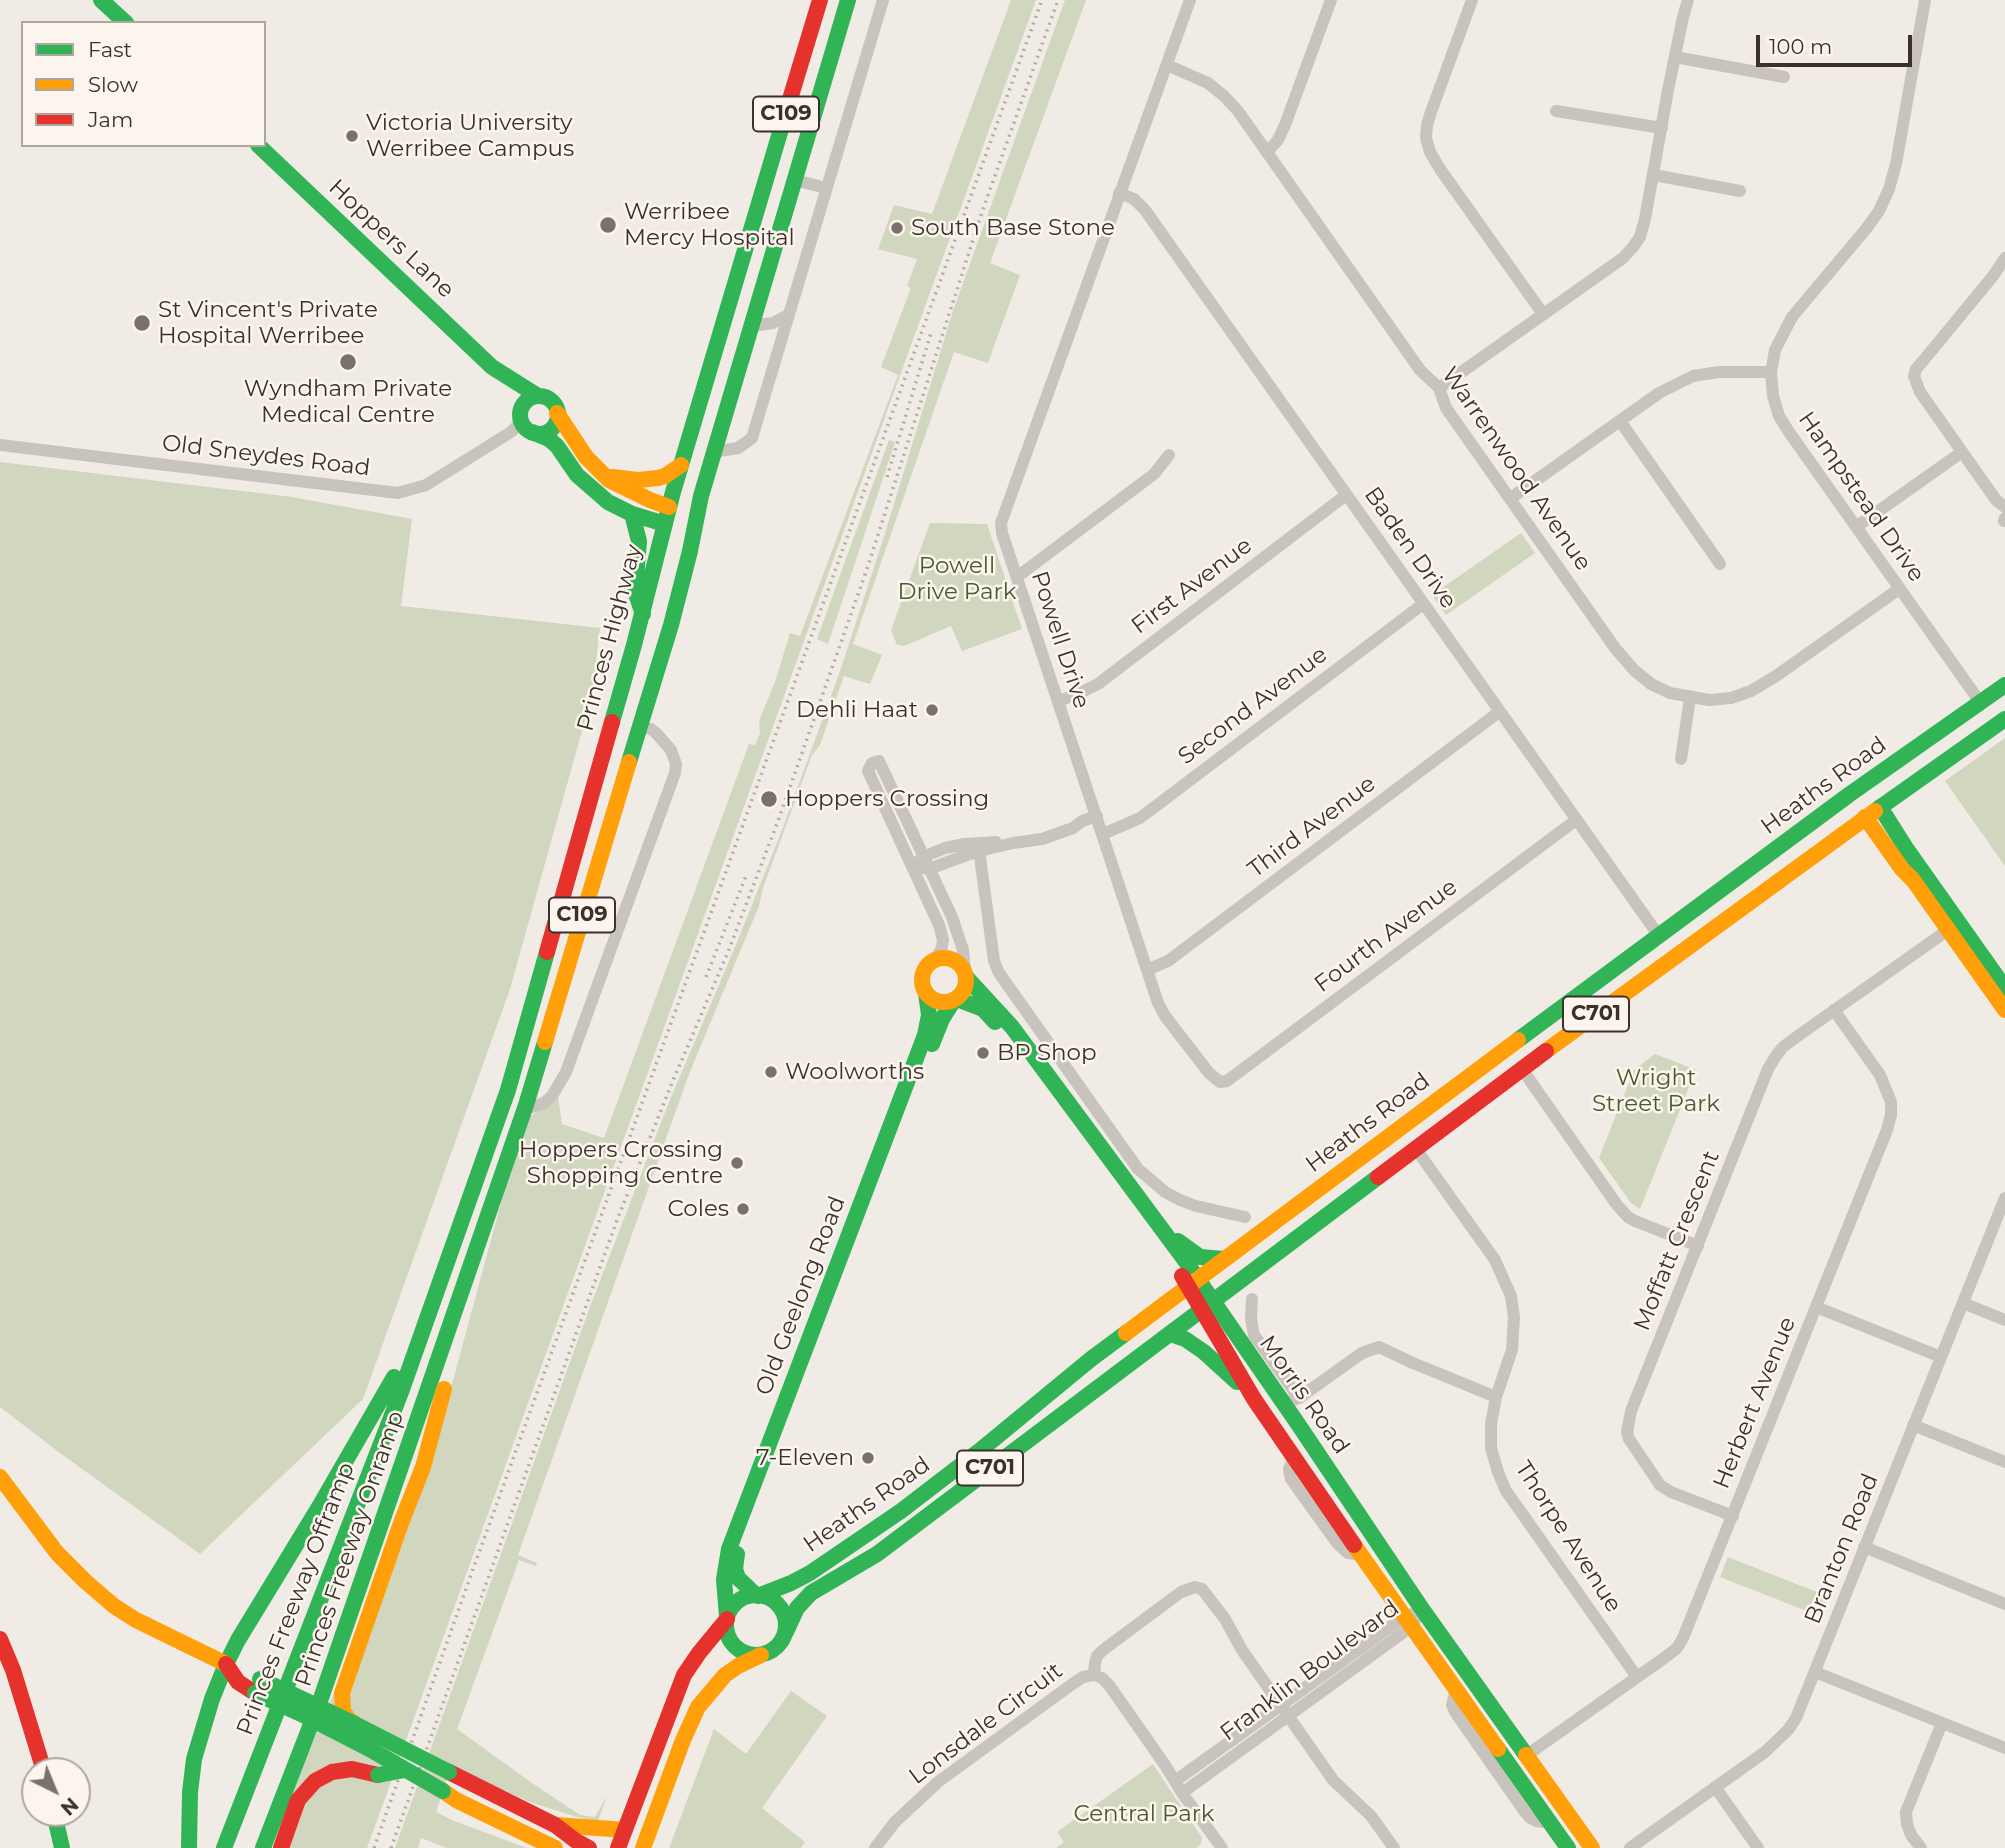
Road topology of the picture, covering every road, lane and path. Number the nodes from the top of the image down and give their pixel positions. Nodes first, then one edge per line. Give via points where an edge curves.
1 (102, 0) edge
2 (820, 0) edge
3 (848, 0) edge
4 (883, 0) edge
5 (1190, 0) edge
6 (1331, 0) edge
7 (1472, 0) edge
8 (1682, 0) edge
9 (1688, 0) edge
10 (1925, 0) edge
11 (1683, 17) junction
12 (124, 21) edge
13 (804, 54) junction
14 (1675, 57) junction
15 (830, 60) junction
16 (1167, 65) junction
17 (1784, 77) dead end
18 (1556, 111) dead end
19 (1662, 128) junction
20 (260, 147) edge
21 (1267, 152) junction
22 (768, 175) junction
23 (1654, 175) junction
24 (795, 180) junction
25 (826, 188) junction
26 (1740, 191) dead end
27 (1119, 193) junction
28 (2005, 258) edge
29 (1543, 314) junction
30 (788, 315) junction
31 (752, 326) junction
32 (492, 367) junction
33 (1771, 372) junction
34 (1439, 388) junction
35 (538, 396) junction
36 (557, 413) junction
37 (1620, 421) junction
38 (522, 426) junction
39 (0, 445) edge
40 (713, 452) junction
41 (1962, 452) junction
42 (1169, 455) dead end
43 (681, 464) junction
44 (605, 476) junction
45 (1346, 495) junction
46 (1511, 498) junction
47 (669, 507) junction
48 (2005, 507) edge
49 (632, 514) junction
50 (695, 523) junction
51 (664, 524) junction
52 (1856, 527) junction
53 (1720, 564) dead end
54 (1017, 577) junction
55 (1899, 589) junction
56 (1423, 604) junction
57 (643, 614) junction
58 (644, 656) junction
59 (652, 684) junction
60 (2005, 685) edge
61 (1690, 698) junction
62 (1059, 701) junction
63 (1980, 702) junction
64 (1499, 712) junction
65 (2001, 722) edge
66 (640, 726) junction
67 (604, 753) junction
68 (1681, 759) dead end
69 (1865, 783) junction
70 (1850, 794) junction
71 (1880, 807) junction
72 (1865, 817) junction
73 (1576, 820) junction
74 (1100, 825) junction
75 (945, 848) junction
76 (970, 848) junction
77 (959, 857) junction
78 (926, 863) junction
79 (913, 868) junction
80 (1953, 926) junction
81 (1659, 936) junction
82 (936, 960) junction
83 (1147, 970) junction
84 (965, 974) junction
85 (2005, 988) edge
86 (926, 993) junction
87 (956, 1000) junction
88 (1834, 1010) junction
89 (2005, 1010) edge
90 (1522, 1069) junction
91 (1220, 1082) joint
92 (508, 1090) junction
93 (526, 1105) junction
94 (1401, 1127) junction
95 (1416, 1149) junction
96 (881, 1165) junction
97 (2005, 1198) edge
98 (1245, 1217) dead end
99 (1159, 1225) junction
100 (1698, 1246) junction
101 (1224, 1259) junction
102 (473, 1263) junction
103 (1193, 1282) junction
104 (438, 1286) junction
105 (1252, 1299) dead end
106 (1963, 1303) junction
107 (1208, 1306) junction
108 (1815, 1307) junction
109 (2005, 1320) edge
110 (1170, 1334) junction
111 (1941, 1357) junction
112 (1496, 1396) junction
113 (1254, 1399) junction
114 (1291, 1400) junction
115 (1913, 1425) junction
116 (1277, 1431) junction
117 (2005, 1462) edge
118 (0, 1476) edge
119 (755, 1489) junction
120 (1733, 1516) junction
121 (1864, 1547) junction
122 (757, 1595) junction
123 (2005, 1604) edge
124 (1422, 1609) junction
125 (727, 1618) junction
126 (1408, 1622) junction
127 (160, 1632) junction
128 (786, 1632) junction
129 (0, 1639) edge
130 (238, 1640) junction
131 (761, 1655) junction
132 (226, 1664) junction
133 (1815, 1672) junction
134 (1094, 1675) junction
135 (1637, 1677) junction
136 (257, 1686) junction
137 (1284, 1711) junction
138 (1941, 1723) junction
139 (355, 1724) junction
140 (2005, 1748) edge
141 (1527, 1755) junction
142 (40, 1757) edge
143 (405, 1770) junction
144 (1178, 1787) junction
145 (1715, 1787) junction
146 (555, 1825) junction
147 (57, 1827) edge
148 (625, 1829) junction
149 (1217, 1846) edge
150 (62, 1848) edge
151 (189, 1848) edge
152 (224, 1848) edge
153 (263, 1848) edge
154 (281, 1848) edge
155 (555, 1848) edge
156 (589, 1848) edge
157 (618, 1848) edge
158 (642, 1848) edge
159 (875, 1848) edge
160 (1394, 1848) edge
161 (1568, 1848) edge
162 (1592, 1848) edge
163 (1630, 1848) edge
164 (1758, 1848) edge
165 (1921, 1848) edge

1 - 12 main road
2 - 13 main road, Princes Highway / C109
3 - 15 main road, Princes Highway / C109
4 - 25 street
5 - 16 street, Powell Drive
6 - 21 street via 1285,125
7 - 29 street via 1426,138 1440,169
8 - 11 street
9 - 11 street
10 - 33 street, Hampstead Drive via 1889,189 1866,229 1792,317 1775,350
11 - 14 street
13 - 15 main road
13 - 22 main road, Princes Highway / C109
14 - 17 street
14 - 19 street
15 - 24 main road, Princes Highway / C109
16 - 21 street, Warrenwood Avenue via 1208,83 1224,96
16 - 27 street, Powell Drive
18 - 19 street
19 - 23 street
20 - 32 main road, Hoppers Lane
21 - 34 street, Warrenwood Avenue via 1420,370
22 - 24 main road
22 - 43 main road, Princes Highway / C109
23 - 26 street
23 - 29 street via 1646,219 1633,247
24 - 25 street
24 - 31 main road, Princes Highway / C109
25 - 30 street
27 - 45 street, Baden Drive via 1145,210
27 - 54 street, Powell Drive via 1001,523
28 - 41 street via 1910,377
29 - 34 street
30 - 31 street
30 - 40 street via 752,438 738,448
31 - 40 main road, Princes Highway / C109
32 - 35 main road, Hoppers Lane
32 - 38 main road, Hoppers Lane via 512,397
33 - 37 street via 1693,376
33 - 52 street, Hampstead Drive via 1779,416
34 - 46 street, Warrenwood Avenue via 1446,408
35 - 36 main road via 550,400
35 - 38 main road via 526,400 520,411
36 - 38 main road via 550,430 538,433
36 - 44 main road via 586,457
37 - 46 street
37 - 53 street
38 - 39 street, Old Sneydes Road via 426,485 398,493
38 - 49 main road via 549,439 589,486
40 - 50 main road, Princes Highway / C109
41 - 48 street
41 - 52 street
42 - 54 street via 1154,474
43 - 44 main road via 658,478
43 - 47 main road, Princes Highway / C109
44 - 47 main road
45 - 56 street, Baden Drive
45 - 62 street, First Avenue via 1098,684
46 - 61 street, Warrenwood Avenue via 1634,670 1651,684
47 - 50 main road
47 - 51 main road, Princes Highway / C109
49 - 51 main road
49 - 57 main road via 639,541 635,591
50 - 51 main road
50 - 58 main road, Princes Highway / C109 via 671,625
51 - 57 main road, Princes Highway / C109
52 - 55 street, Hampstead Drive
54 - 62 street, Powell Drive
55 - 61 street, Warrenwood Avenue via 1751,691 1731,698
55 - 63 street, Hampstead Drive
56 - 64 street, Baden Drive
56 - 74 street, Second Avenue via 1140,818
57 - 58 main road, Princes Highway / C109
58 - 59 main road, Princes Highway / C109
58 - 59 main road via 639,668
58 - 67 main road, Princes Highway / C109 via 619,692
59 - 66 main road, Princes Highway / C109
60 - 63 main road, Heaths Road / C701
61 - 68 street
62 - 74 street, Powell Drive
63 - 65 main road
63 - 69 main road, Heaths Road / C701
64 - 73 street, Baden Drive
64 - 83 street, Third Avenue via 1168,961
65 - 71 main road, Heaths Road / C701
66 - 67 main road via 624,730
66 - 93 main road, Princes Highway / C109
66 - 93 street via 651,729 671,750 675,773 566,1072 544,1103
67 - 92 main road, Princes Highway / C109
69 - 70 main road, Heaths Road / C701
69 - 71 main road
70 - 72 main road
70 - 81 main road, Heaths Road / C701
71 - 72 main road, Heaths Road / C701
71 - 80 main road
72 - 80 main road
72 - 90 main road, Heaths Road / C701
73 - 81 street, Baden Drive
73 - 91 street, Fourth Avenue via 1235,1077
74 - 76 street, Second Avenue via 1082,821 1042,839
74 - 83 street, Powell Drive
75 - 76 street
75 - 77 street
75 - 78 street
76 - 77 street
76 - 98 street via 982,864 999,973 1133,1162 1150,1181 1181,1200
77 - 78 street
78 - 79 street
78 - 79 street via 879,761 872,763 868,771
78 - 84 street via 958,934
79 - 82 street via 943,940
80 - 85 main road
80 - 88 street, Moffatt Crescent
80 - 89 main road
81 - 94 main road, Heaths Road / C701
82 - 84 main road via 952,960
82 - 86 main road via 923,975
83 - 91 street, Powell Drive via 1165,1016
84 - 87 main road via 966,985
84 - 99 main road, Morris Road via 1012,1027
86 - 87 main road via 939,1002
86 - 96 main road, Old Geelong Road via 929,1015 925,1035
87 - 96 main road, Old Geelong Road via 942,1019
87 - 103 main road, Morris Road via 983,1009 1000,1026
88 - 100 street, Moffatt Crescent via 1783,1047 1768,1069
88 - 108 street, Herbert Avenue via 1880,1075 1891,1115
90 - 95 main road, Heaths Road / C701
90 - 100 street via 1628,1217
92 - 93 main road
92 - 104 main road, Princes Highway / C109
93 - 102 main road, Princes Highway / C109
94 - 95 main road
94 - 101 main road, Heaths Road / C701
95 - 107 main road, Heaths Road / C701
95 - 112 street, Thorpe Avenue via 1494,1260 1511,1296 1512,1350
96 - 119 main road, Old Geelong Road
97 - 106 street, Branton Road
99 - 101 main road via 1200,1257
99 - 103 main road, Morris Road
100 - 120 street, Moffatt Crescent via 1631,1411 1627,1432 1660,1485
101 - 103 main road, Heaths Road / C701
102 - 139 main road via 423,1467 342,1693 343,1711
102 - 153 main road, Princes Freeway Onramp via 320,1701
103 - 107 main road, Morris Road
103 - 122 main road, Heaths Road / C701 via 901,1511 810,1573
104 - 130 main road via 375,1412
104 - 152 main road, Princes Freeway Offramp
105 - 114 street via 1254,1335
106 - 109 street
106 - 111 street, Branton Road
107 - 110 main road, Heaths Road / C701
107 - 113 main road, Morris Road
107 - 114 main road, Morris Road
108 - 111 street
108 - 120 street, Herbert Avenue
110 - 113 main road via 1204,1352
110 - 128 main road, Heaths Road / C701 via 877,1554 811,1593 797,1608
111 - 115 street, Branton Road
112 - 114 street via 1379,1348 1362,1353
112 - 135 street, Thorpe Avenue via 1491,1448 1506,1491
113 - 116 main road, Morris Road
114 - 116 main road via 1274,1416
114 - 124 main road, Morris Road via 1298,1424
115 - 117 street
115 - 121 street, Branton Road
116 - 126 main road, Morris Road
118 - 127 main road via 57,1553 85,1581 120,1610
119 - 122 main road, Old Geelong Road via 735,1572
119 - 125 main road, Old Geelong Road via 725,1563
120 - 135 street, Herbert Avenue via 1683,1638 1677,1648
121 - 123 street
121 - 133 street, Branton Road
122 - 125 main road, C701 via 738,1601
122 - 128 main road via 780,1607
124 - 126 street, Franklin Boulevard
124 - 141 main road, Morris Road
125 - 131 main road via 727,1633 734,1646 746,1654
125 - 148 main road, C701 via 684,1675
126 - 137 street, Franklin Boulevard
126 - 161 main road, Morris Road
127 - 130 main road
127 - 132 main road
128 - 131 main road, C701 via 779,1645
129 - 142 main road
130 - 132 main road
131 - 158 main road, C701 via 725,1675 698,1707
132 - 136 main road via 238,1682
132 - 151 main road via 194,1759
133 - 138 street
133 - 145 street, Branton Road via 1788,1730
134 - 137 street via 1097,1656 1103,1650 1181,1592 1195,1587 1202,1589 1225,1619
134 - 144 street, Lonsdale Circuit via 1109,1685
134 - 159 street, Lonsdale Circuit via 1083,1677 938,1782
135 - 141 street, Herbert Avenue
136 - 139 main road, bridge
136 - 143 main road, bridge
137 - 144 street, Franklin Boulevard
137 - 160 street via 1333,1780 1371,1816
138 - 140 street
138 - 165 street via 1906,1812 1907,1824
139 - 146 main road, bridge
141 - 162 main road, Morris Road
143 - 154 main road, bridge via 378,1775 352,1769 323,1776 298,1800
143 - 155 main road, bridge
144 - 149 street, Lonsdale Circuit
145 - 163 street, Branton Road
145 - 164 street
146 - 148 main road
146 - 156 main road
147 - 150 main road
148 - 157 main road, C701

